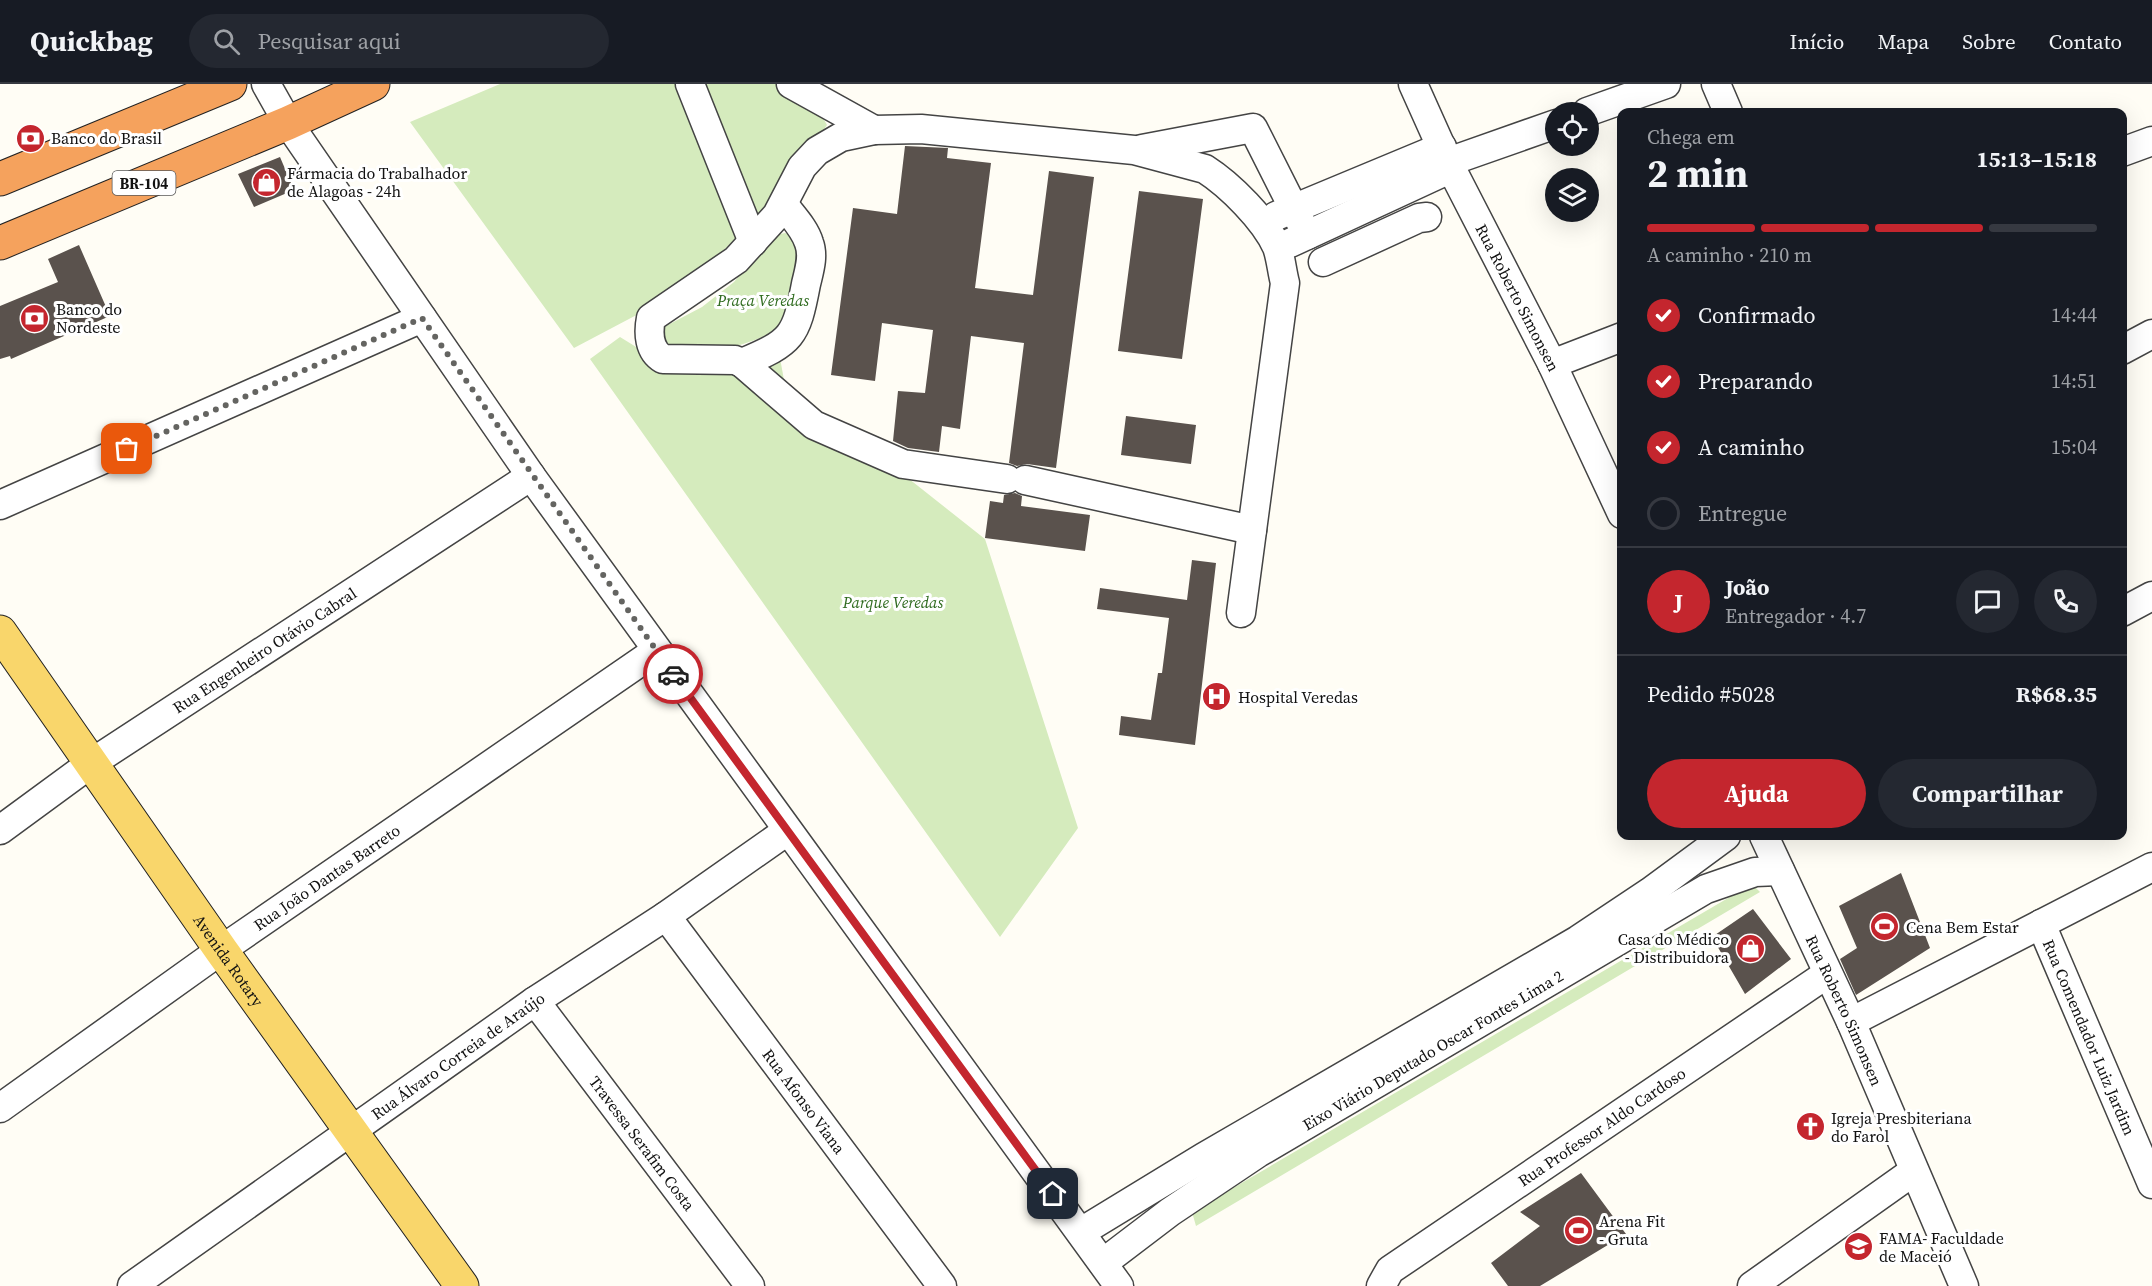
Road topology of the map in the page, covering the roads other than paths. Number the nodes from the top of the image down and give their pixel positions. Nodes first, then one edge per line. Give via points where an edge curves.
1 (230, 84) edge
2 (266, 84) edge
3 (373, 84) edge
4 (690, 84) edge
5 (791, 84) edge
6 (1413, 84) edge
7 (1666, 84) edge
8 (1716, 84) edge
9 (1599, 108) edge
10 (1726, 108) edge
11 (288, 123) junction
12 (1545, 128) edge
13 (874, 130) junction
14 (2152, 141) edge
15 (1134, 150) junction
16 (2127, 150) edge
17 (1447, 159) junction
18 (0, 179) edge
19 (784, 205) junction
20 (1292, 209) junction
21 (1427, 217) dead end
22 (1263, 222) junction
23 (1307, 235) junction
24 (753, 242) junction
25 (0, 243) edge
26 (1278, 248) junction
27 (1323, 262) dead end
28 (422, 318) junction
29 (2152, 334) edge
30 (1617, 339) edge
31 (2127, 347) edge
32 (742, 363) junction
33 (1552, 364) junction
34 (531, 476) junction
35 (1617, 503) edge
36 (0, 505) edge
37 (1252, 530) junction
38 (2152, 596) edge
39 (2127, 609) edge
40 (1241, 613) dead end
41 (0, 632) edge
42 (656, 651) junction
43 (90, 764) junction
44 (0, 830) edge
45 (787, 831) junction
46 (1721, 840) edge
47 (1766, 840) edge
48 (2152, 867) edge
49 (1780, 871) junction
50 (666, 916) junction
51 (2041, 924) junction
52 (220, 950) junction
53 (1827, 974) junction
54 (535, 1001) junction
55 (1851, 1022) junction
56 (0, 1108) edge
57 (351, 1130) junction
58 (1914, 1171) junction
59 (2152, 1184) edge
60 (1081, 1232) junction
61 (1111, 1275) edge
62 (1381, 1285) edge
63 (132, 1286) edge
64 (462, 1286) edge
65 (750, 1286) edge
66 (942, 1286) edge
67 (1752, 1286) edge
68 (1964, 1286) edge

1 - 18 highway
2 - 11 street
3 - 11 highway, BR-104
4 - 24 street
5 - 13 street
6 - 17 street, Rua Roberto Simonsen
7 - 9 street
8 - 10 street
11 - 25 highway, BR-104
11 - 28 street
12 - 17 street
13 - 15 street via 921,129
13 - 19 street via 842,137 817,151 802,167
14 - 16 street
15 - 20 street via 1253,128
15 - 22 street via 1205,169
17 - 20 street
17 - 23 street
17 - 33 street, Rua Roberto Simonsen
19 - 24 street
19 - 32 street via 804,231 811,250 799,323 769,352
20 - 22 street
20 - 23 street
21 - 27 street
22 - 26 street
23 - 26 street
24 - 32 street via 736,260 651,318 649,327 652,347 663,359
26 - 37 street via 1285,283
28 - 34 street
28 - 36 street
29 - 31 street
30 - 33 street
32 - 37 street via 814,425 903,464 1016,480
33 - 35 street, Rua Roberto Simonsen
34 - 42 street
34 - 43 street, Rua Engenheiro Otávio Cabral
37 - 40 street
38 - 39 street
41 - 43 main road, Avenida Rotary
42 - 45 street
42 - 52 street, Rua João Dantas Barreto
43 - 44 street, Rua Engenheiro Otávio Cabral
43 - 52 main road, Avenida Rotary
45 - 50 street, Rua Álvaro Correia de Araújo
45 - 60 street
46 - 60 street, Eixo Viário Deputado Oscar Fontes Lima 2 via 1578,940
47 - 49 street, Rua Roberto Simonsen
48 - 51 street
49 - 53 street, Rua Roberto Simonsen
49 - 61 street, Eixo Viário Deputado Oscar Fontes Lima 2 via 1755,872 1696,895 1258,1153 1170,1212
50 - 54 street, Rua Álvaro Correia de Araújo
50 - 66 street, Rua Afonso Viana
51 - 55 street
51 - 59 street, Rua Comendador Luiz Jardim
52 - 56 street, Rua João Dantas Barreto
52 - 57 main road, Avenida Rotary
53 - 55 street, Rua Roberto Simonsen
53 - 62 street, Rua Professor Aldo Cardoso via 1390,1270
54 - 57 street, Rua Álvaro Correia de Araújo
54 - 65 street, Travessa Serafim Costa
55 - 58 street, Rua Roberto Simonsen
57 - 63 street, Rua Álvaro Correia de Araújo
57 - 64 main road, Avenida Rotary
58 - 67 street
58 - 68 street, Rua Roberto Simonsen
60 - 61 street

